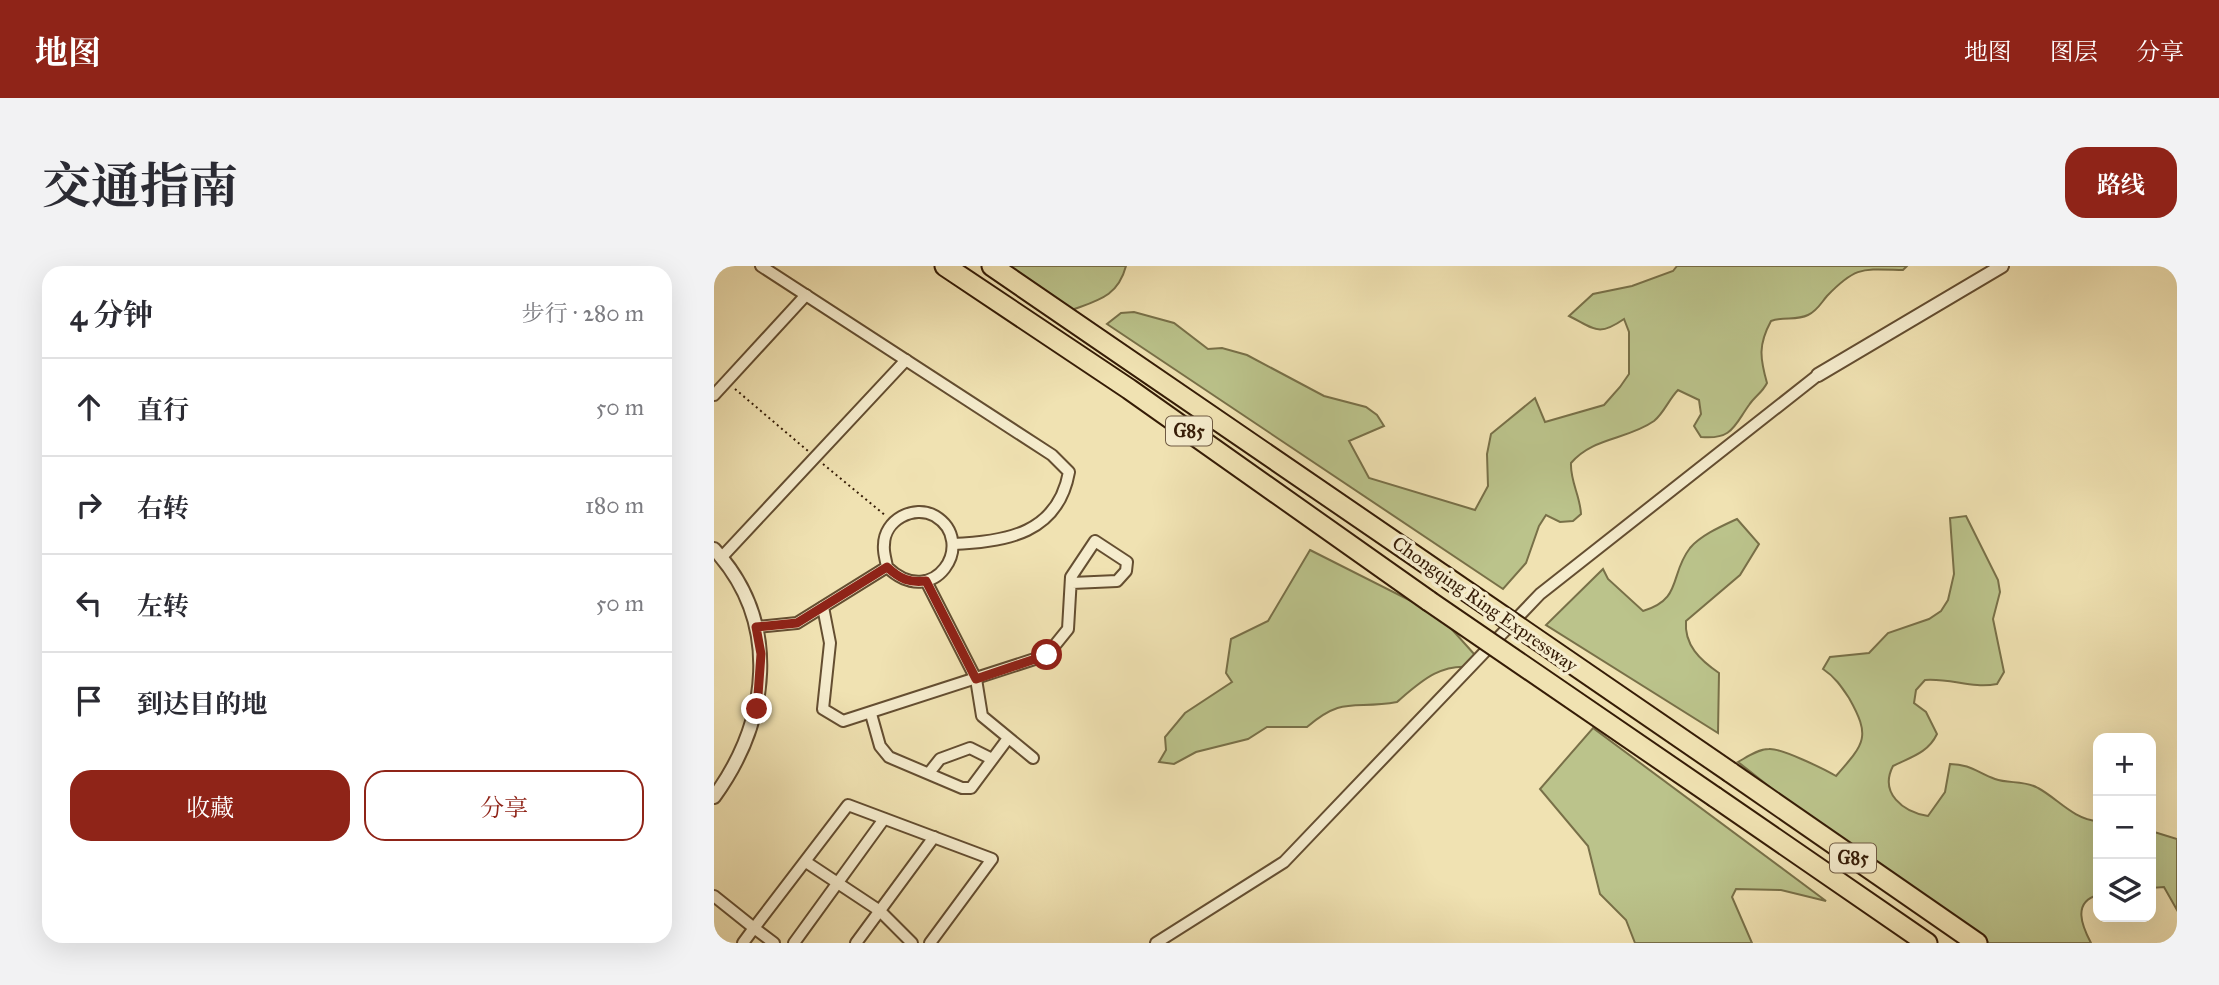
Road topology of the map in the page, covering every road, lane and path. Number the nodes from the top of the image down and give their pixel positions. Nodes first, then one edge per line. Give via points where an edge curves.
1 (761, 266) edge
2 (945, 266) edge
3 (992, 266) edge
4 (2002, 266) edge
5 (806, 295) junction
6 (906, 360) junction
7 (1818, 375) joint
8 (714, 395) edge
9 (953, 544) junction
10 (718, 553) edge
11 (887, 567) junction
12 (926, 581) junction
13 (1072, 583) junction
14 (823, 607) junction
15 (756, 627) junction
16 (976, 679) junction
17 (871, 714) junction
18 (1006, 741) dead end
19 (1033, 758) dead end
20 (992, 759) junction
21 (929, 773) dead end
22 (714, 797) edge
23 (884, 819) junction
24 (934, 837) junction
25 (806, 862) junction
26 (714, 896) edge
27 (880, 911) junction
28 (754, 928) junction
29 (743, 943) edge
30 (774, 943) edge
31 (794, 943) edge
32 (856, 943) edge
33 (912, 943) edge
34 (930, 943) edge
35 (1156, 943) edge
36 (1927, 943) edge
37 (1977, 943) edge

1 - 5 street
2 - 36 highway, Chongqing Ring Expressway / G85, bridge
3 - 37 highway, Chongqing Ring Expressway / G85, bridge
4 - 7 street
5 - 6 street
5 - 8 street
6 - 9 street via 1052,455 1069,472 1056,508 1032,527 1001,542
6 - 10 street
7 - 35 street via 1540,594 1284,862
9 - 11 street via 939,518 924,511 910,512 893,522 888,531 883,545
9 - 12 street via 951,562
10 - 15 street via 732,572
11 - 12 street via 913,583
11 - 14 street
12 - 16 street
13 - 13 street via 1071,577 1096,541 1127,562 1117,581
13 - 16 street via 1068,629 1047,655
14 - 15 street via 797,623
14 - 17 street via 830,643 823,709 843,721
15 - 22 street via 761,654 757,709 742,751
16 - 17 street
16 - 19 street via 982,716
17 - 20 street via 880,746 889,758 962,788 971,788
18 - 20 street
20 - 21 street via 970,748 940,759
23 - 24 street
23 - 25 street via 848,805
23 - 31 street
24 - 27 street
24 - 34 street via 992,859
25 - 27 street
25 - 28 street
26 - 28 street
27 - 32 street
27 - 33 street
28 - 29 street
28 - 30 street

